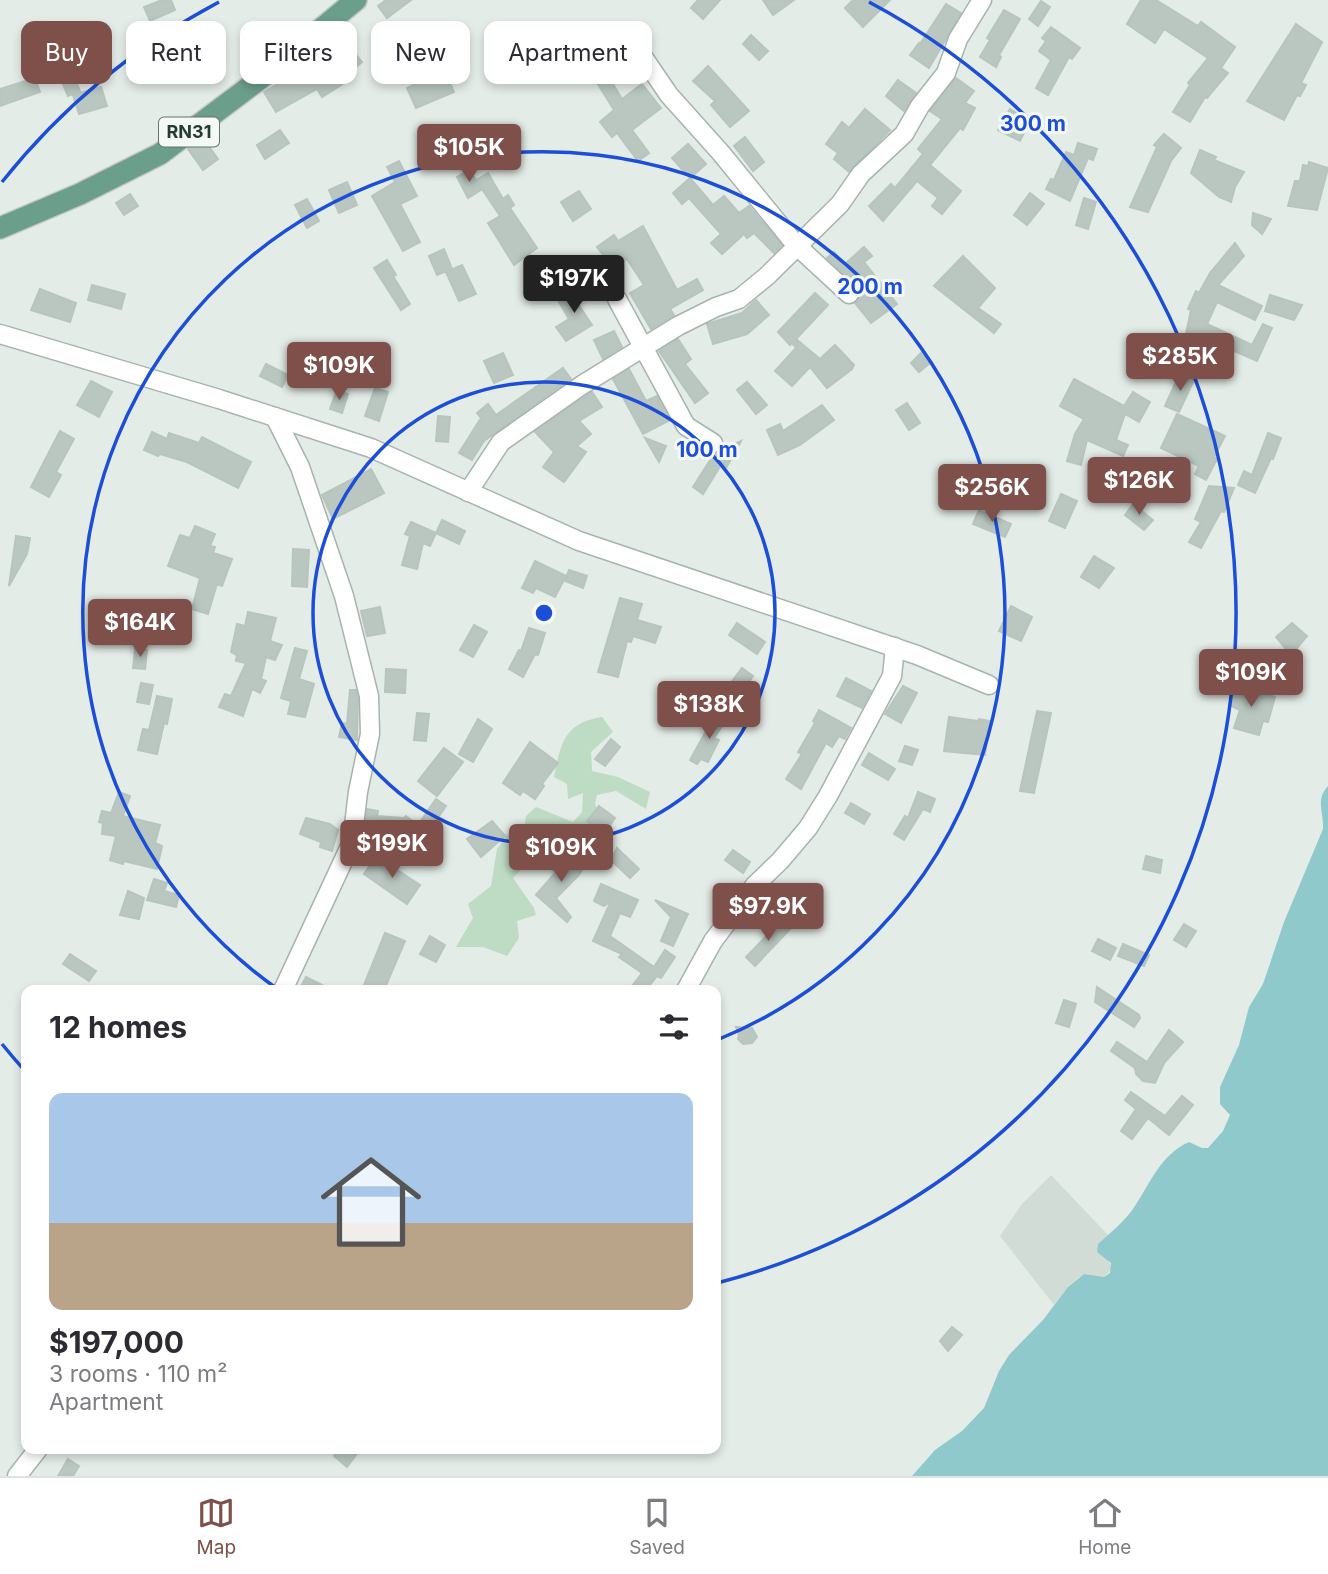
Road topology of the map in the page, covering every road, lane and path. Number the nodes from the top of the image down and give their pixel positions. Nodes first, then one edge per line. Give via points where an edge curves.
1 (356, 0) edge
2 (982, 0) edge
3 (652, 70) edge
4 (0, 228) edge
5 (796, 245) junction
6 (849, 294) dead end
7 (617, 299) dead end
8 (0, 334) edge
9 (645, 348) junction
10 (275, 417) junction
11 (713, 443) dead end
12 (468, 492) junction
13 (895, 647) junction
14 (989, 685) dead end
15 (284, 985) edge
16 (689, 985) edge
17 (34, 1454) edge
18 (17, 1476) edge

1 - 4 main road, RN31 via 160,154
2 - 5 street via 958,39 946,73 904,134
3 - 5 street
5 - 6 street
5 - 9 street via 739,299 678,326
7 - 9 street
8 - 10 street
9 - 11 street via 686,426
9 - 12 street via 501,442
10 - 12 street via 370,448
10 - 15 street via 300,467 344,596 369,696 370,734 352,842
12 - 13 street via 579,541
13 - 14 street
13 - 16 street via 892,676 828,796 808,828 713,941
17 - 18 street

